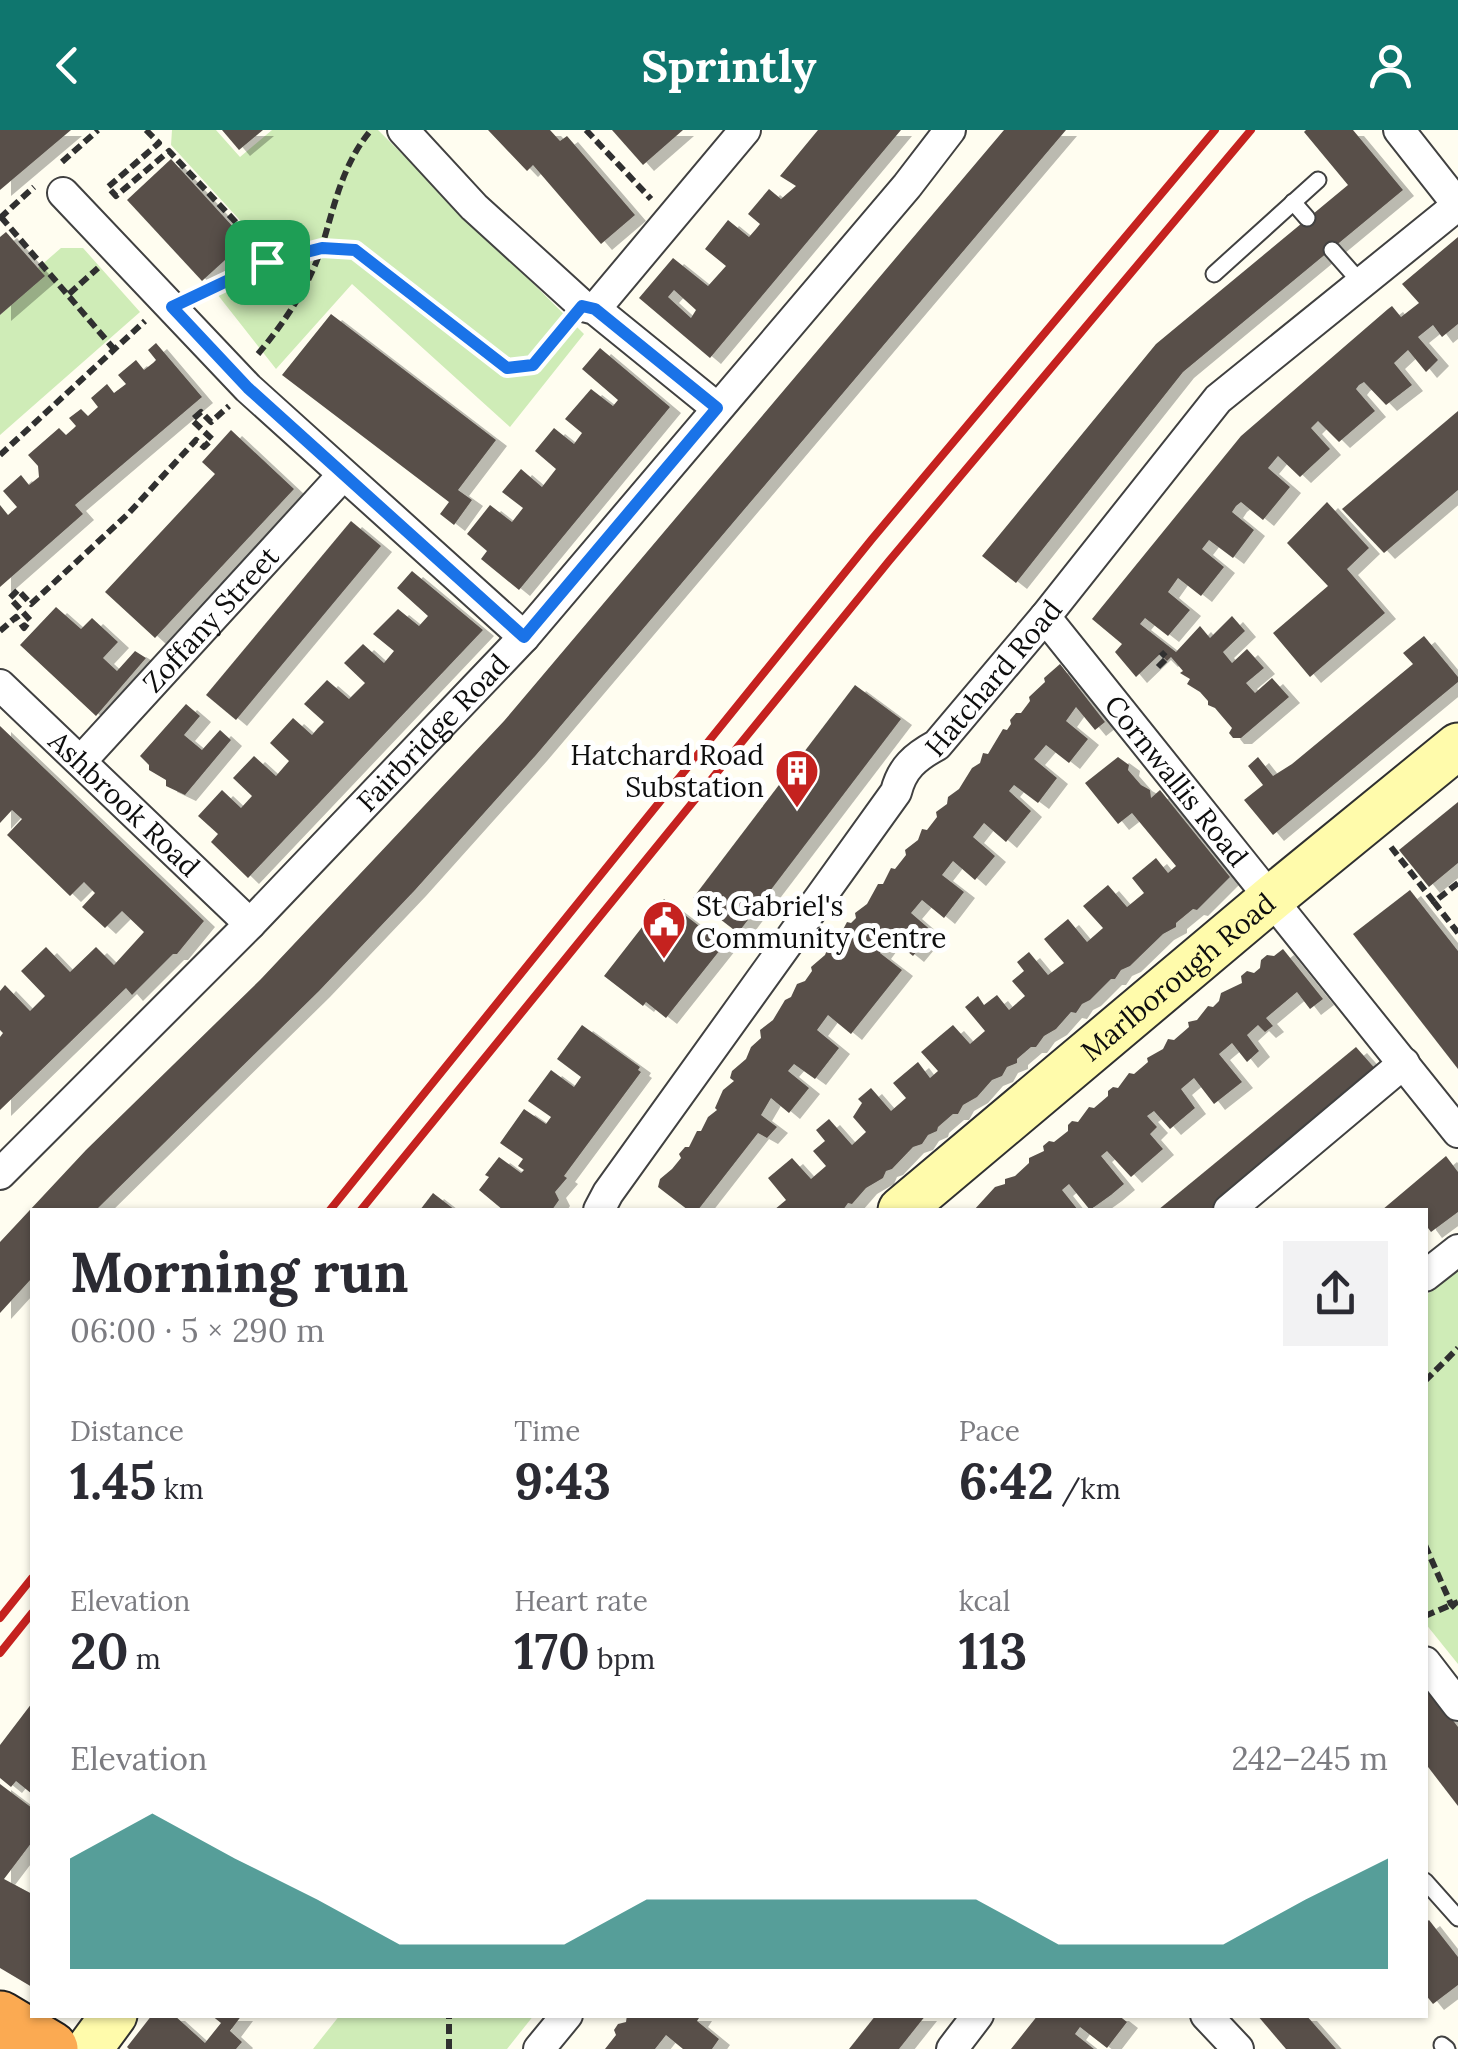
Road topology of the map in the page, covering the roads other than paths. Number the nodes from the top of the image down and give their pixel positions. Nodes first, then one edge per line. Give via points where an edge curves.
1 (403, 130) edge
2 (745, 130) edge
3 (950, 130) edge
4 (1399, 130) edge
5 (1318, 180) dead end
6 (62, 193) dead end
7 (1293, 202) junction
8 (1458, 205) edge
9 (1307, 218) dead end
10 (1332, 250) dead end
11 (1214, 274) dead end
12 (1362, 284) junction
13 (589, 308) junction
14 (717, 408) junction
15 (342, 476) junction
16 (1046, 617) junction
17 (524, 637) junction
18 (0, 684) edge
19 (1458, 746) edge
20 (81, 761) junction
21 (1272, 897) junction
22 (250, 924) junction
23 (1404, 1063) junction
24 (1458, 1132) edge
25 (0, 1174) edge
26 (917, 1205) edge
27 (600, 1208) edge
28 (1231, 1208) edge
29 (1458, 1250) edge
30 (1428, 1274) edge
31 (1428, 1666) edge
32 (1458, 1705) edge
33 (1428, 1884) edge
34 (1458, 1918) edge
35 (106, 2018) edge
36 (565, 2018) edge
37 (976, 2018) edge
38 (1209, 2018) edge
39 (45, 2042) edge
40 (539, 2049) edge
41 (952, 2049) edge
42 (1238, 2049) edge

1 - 13 street via 474,207
2 - 13 street
3 - 14 street, Fairbridge Road
4 - 8 street
5 - 7 lane
6 - 15 street via 160,312
7 - 9 lane
7 - 11 lane
8 - 12 street, Hatchard Road
10 - 12 lane
12 - 16 street, Hatchard Road via 1218,399
13 - 14 street
14 - 17 street, Fairbridge Road
15 - 17 street
15 - 20 street, Zoffany Street
16 - 21 street, Cornwallis Road
16 - 27 street, Hatchard Road via 937,745 900,774 896,792
17 - 22 street, Fairbridge Road
18 - 20 street, Ashbrook Road
19 - 21 street, Marlborough Road
20 - 22 street, Ashbrook Road
21 - 23 street, Cornwallis Road
21 - 26 street, Marlborough Road
22 - 25 street, Fairbridge Road
23 - 24 street, Cornwallis Road
23 - 28 street
29 - 30 street
31 - 32 street
33 - 34 lane
35 - 39 street
36 - 40 street
37 - 41 street
38 - 42 street

